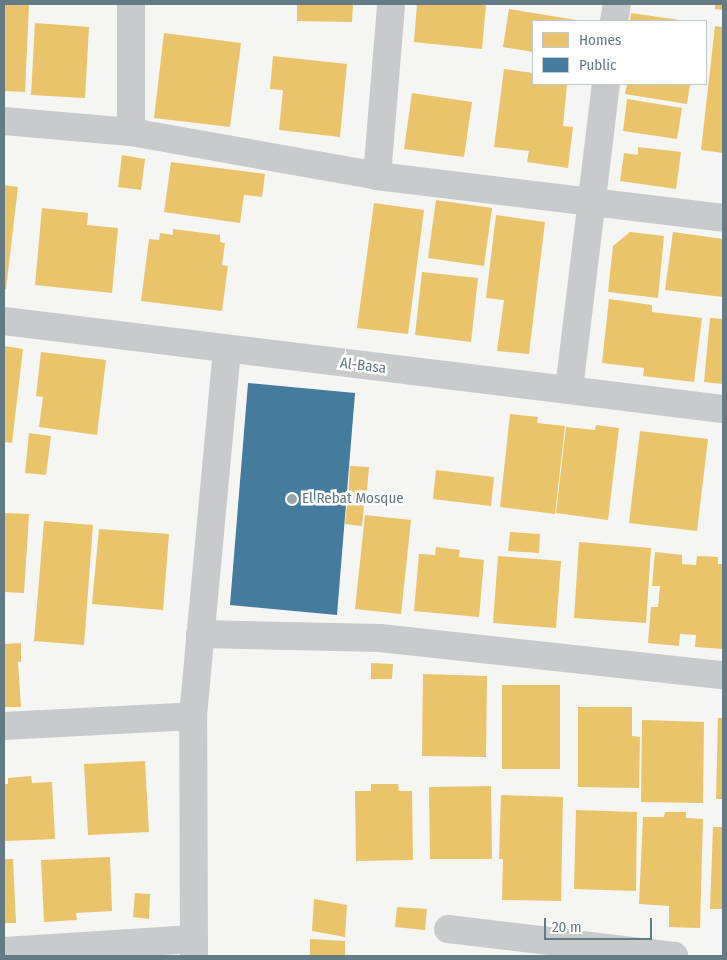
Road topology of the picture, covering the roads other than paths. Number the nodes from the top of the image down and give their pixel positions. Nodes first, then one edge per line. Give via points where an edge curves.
1 (132, 4) edge
2 (391, 4) edge
3 (616, 4) edge
4 (614, 20) edge
5 (606, 85) edge
6 (4, 121) edge
7 (131, 132) junction
8 (377, 176) junction
9 (591, 202) junction
10 (723, 218) edge
11 (4, 321) edge
12 (227, 350) junction
13 (569, 389) junction
14 (723, 408) edge
15 (200, 634) junction
16 (723, 675) edge
17 (193, 716) junction
18 (4, 726) edge
19 (448, 929) dead end
20 (194, 948) edge
21 (4, 951) edge
22 (674, 956) edge

1 - 7 street
2 - 8 street
3 - 4 street
5 - 9 street
6 - 7 street
7 - 8 street
8 - 9 street
9 - 10 street
9 - 13 street
11 - 12 street, Al-Basa
12 - 13 street, Al-Basa
12 - 15 street
13 - 14 street, Al-Basa
15 - 16 street via 380,638
15 - 17 street
17 - 18 street
17 - 20 street
19 - 22 street
20 - 21 street

